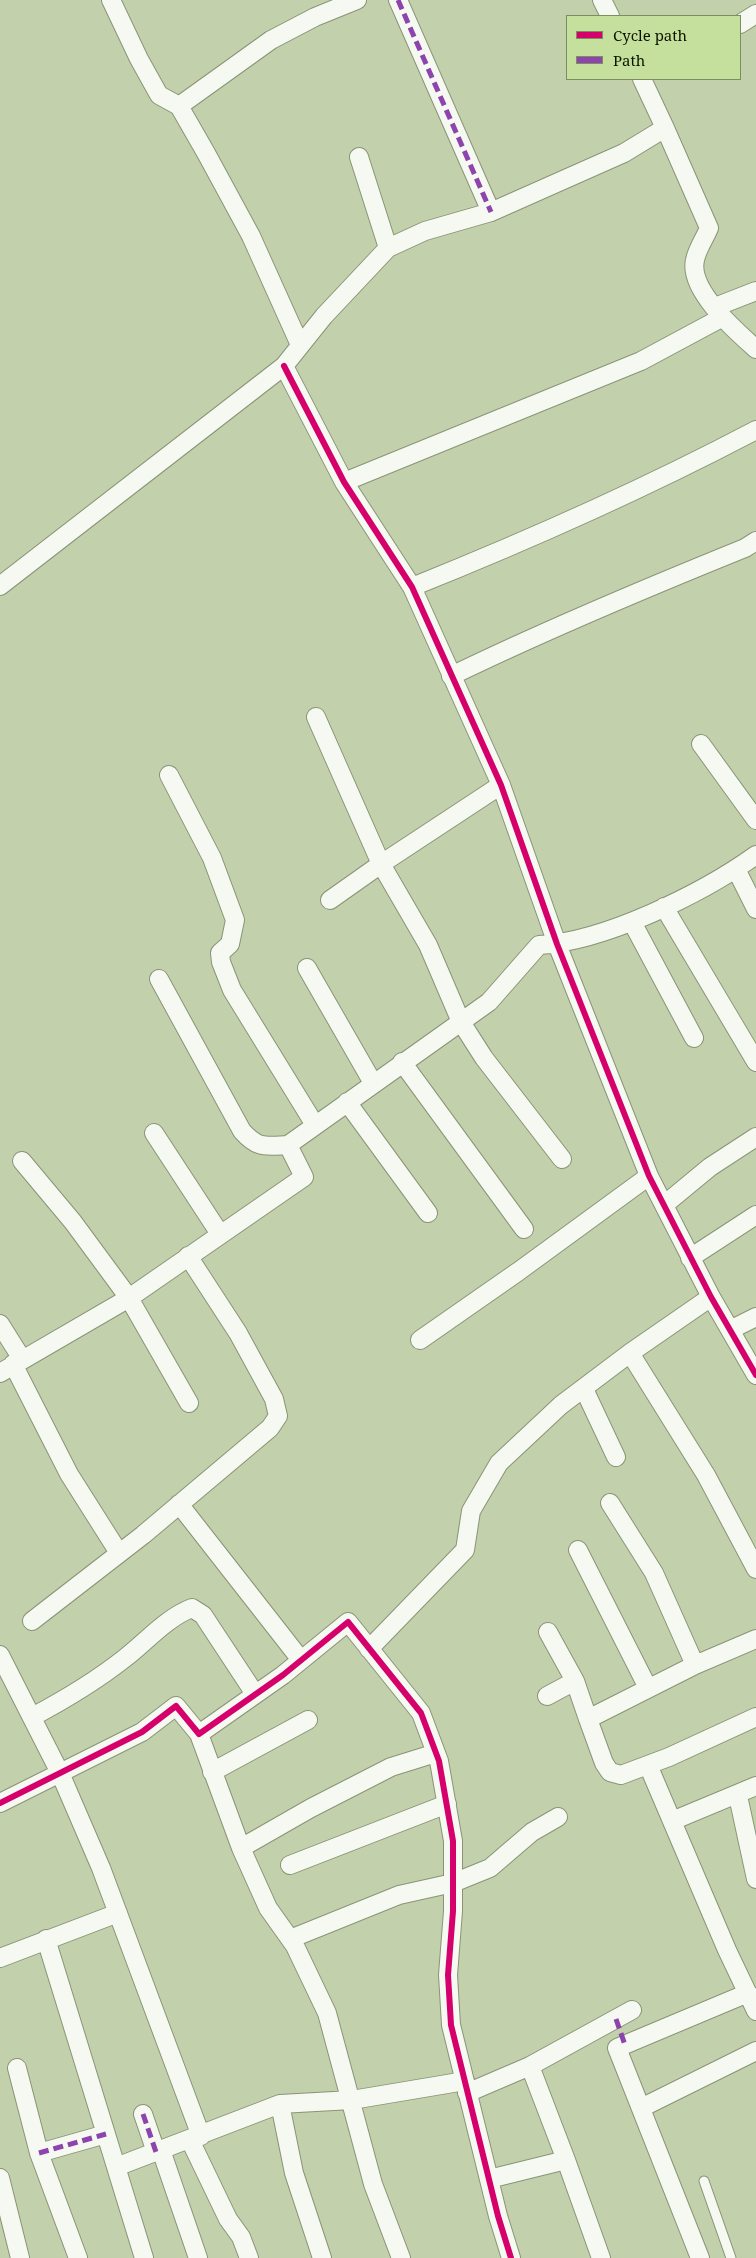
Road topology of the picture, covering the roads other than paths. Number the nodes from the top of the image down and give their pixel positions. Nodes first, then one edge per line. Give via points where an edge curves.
1 (111, 0) edge
2 (357, 0) edge
3 (398, 0) edge
4 (602, 0) edge
5 (610, 15) edge
6 (756, 15) edge
7 (741, 23) edge
8 (642, 80) edge
9 (179, 106) junction
10 (665, 128) junction
11 (359, 157) dead end
12 (491, 212) junction
13 (388, 248) junction
14 (756, 290) edge
15 (719, 312) junction
16 (300, 345) junction
17 (756, 349) edge
18 (284, 366) junction
19 (756, 430) edge
20 (344, 482) junction
21 (756, 541) edge
22 (0, 586) edge
23 (412, 587) junction
24 (451, 676) junction
25 (316, 717) dead end
26 (701, 744) dead end
27 (169, 775) dead end
28 (501, 785) junction
29 (756, 820) edge
30 (756, 855) edge
31 (381, 864) junction
32 (736, 869) junction
33 (330, 900) dead end
34 (664, 906) junction
35 (756, 909) edge
36 (632, 922) junction
37 (557, 944) junction
38 (307, 968) dead end
39 (159, 980) dead end
40 (461, 1022) junction
41 (694, 1038) dead end
42 (402, 1062) junction
43 (756, 1062) edge
44 (373, 1083) junction
45 (346, 1102) junction
46 (315, 1125) junction
47 (154, 1133) dead end
48 (756, 1137) edge
49 (288, 1145) junction
50 (562, 1159) dead end
51 (22, 1161) dead end
52 (649, 1176) junction
53 (664, 1205) junction
54 (428, 1214) dead end
55 (756, 1215) edge
56 (524, 1229) dead end
57 (220, 1234) junction
58 (188, 1256) junction
59 (690, 1258) junction
60 (711, 1297) junction
61 (129, 1298) junction
62 (756, 1317) edge
63 (0, 1324) edge
64 (730, 1330) junction
65 (420, 1340) dead end
66 (630, 1353) junction
67 (12, 1366) edge
68 (756, 1375) edge
69 (584, 1388) junction
70 (189, 1403) dead end
71 (616, 1457) dead end
72 (610, 1503) dead end
73 (179, 1504) junction
74 (578, 1550) dead end
75 (119, 1553) junction
76 (756, 1569) edge
77 (32, 1621) dead end
78 (548, 1632) dead end
79 (756, 1638) edge
80 (369, 1649) junction
81 (0, 1656) edge
82 (301, 1660) junction
83 (695, 1665) junction
84 (575, 1681) junction
85 (648, 1688) junction
86 (255, 1694) junction
87 (547, 1696) dead end
88 (756, 1717) edge
89 (32, 1718) junction
90 (588, 1719) junction
91 (308, 1720) dead end
92 (199, 1734) junction
93 (436, 1753) junction
94 (648, 1765) junction
95 (212, 1772) junction
96 (60, 1773) junction
97 (756, 1786) edge
98 (738, 1796) junction
99 (0, 1803) edge
100 (446, 1804) junction
101 (558, 1817) dead end
102 (672, 1821) junction
103 (241, 1848) junction
104 (290, 1865) dead end
105 (756, 1879) edge
106 (453, 1882) junction
107 (118, 1913) junction
108 (46, 1939) junction
109 (290, 1939) junction
110 (0, 1958) edge
111 (748, 1992) junction
112 (632, 2010) dead end
113 (756, 2011) edge
114 (616, 2019) junction
115 (625, 2045) junction
116 (756, 2051) edge
117 (530, 2066) junction
118 (17, 2068) dead end
119 (466, 2087) junction
120 (352, 2100) junction
121 (280, 2104) junction
122 (641, 2108) junction
123 (143, 2114) dead end
124 (106, 2134) junction
125 (196, 2138) junction
126 (158, 2151) junction
127 (39, 2153) junction
128 (566, 2160) junction
129 (116, 2167) junction
130 (0, 2178) edge
131 (489, 2178) junction
132 (704, 2181) dead end
133 (20, 2258) edge
134 (78, 2258) edge
135 (143, 2258) edge
136 (198, 2258) edge
137 (249, 2258) edge
138 (322, 2258) edge
139 (402, 2258) edge
140 (511, 2258) edge
141 (601, 2258) edge
142 (700, 2258) edge
143 (731, 2258) edge

1 - 9 street via 159,95
2 - 9 street via 271,40
3 - 12 street
4 - 5 street
6 - 7 street
8 - 10 street
9 - 16 street via 251,236
10 - 12 street via 624,153
10 - 15 street via 709,228 695,260 696,276 705,295
11 - 13 street
12 - 13 street via 425,230
13 - 16 street
14 - 15 street
15 - 17 street
15 - 20 street via 641,361
16 - 18 street
18 - 20 street
18 - 22 street
19 - 23 street via 694,463 561,524
20 - 23 street
21 - 24 street via 544,631
23 - 24 street
24 - 28 street
25 - 31 street
26 - 29 street
27 - 46 street via 212,858 235,920 230,944 220,953 232,990
28 - 31 street
28 - 37 street
30 - 32 street
31 - 33 street
31 - 40 street via 428,945
32 - 34 street
32 - 35 street
34 - 36 street
34 - 43 street
36 - 37 street
36 - 41 street
37 - 40 street via 540,945 489,1002
37 - 52 street
38 - 44 street
39 - 49 street via 242,1131 260,1146
40 - 42 street
40 - 50 street via 484,1058
42 - 44 street
42 - 56 street
44 - 45 street
45 - 46 street
45 - 54 street
46 - 49 street
47 - 57 street
48 - 53 street via 710,1167
49 - 57 street via 304,1177
51 - 61 street via 74,1222
52 - 53 street
52 - 65 street
53 - 59 street
55 - 59 street
57 - 58 street
58 - 61 street
58 - 73 street via 242,1341 274,1398 278,1416 270,1428
59 - 60 street
60 - 64 street
60 - 66 street
61 - 67 street
61 - 70 street
62 - 64 street
63 - 67 street
64 - 68 street
66 - 69 street
66 - 76 street via 706,1475
67 - 75 street via 69,1474
69 - 71 street
69 - 80 street via 499,1463 471,1511 465,1550
72 - 83 street via 654,1573
73 - 75 street
73 - 82 street
74 - 85 street
75 - 77 street
78 - 84 street
79 - 83 street
80 - 82 street via 348,1622
80 - 93 street via 421,1713
81 - 89 street
82 - 86 street
83 - 85 street
84 - 87 street
84 - 90 street
85 - 90 street
86 - 89 street via 202,1615 192,1608 180,1613 125,1659
86 - 92 street
88 - 94 street
89 - 96 street
90 - 94 street via 610,1772 621,1775
91 - 95 street
92 - 95 street
92 - 96 street via 176,1706 142,1732
93 - 100 street
93 - 103 street via 391,1767
94 - 102 street
95 - 103 street
96 - 99 street
96 - 107 street
97 - 98 street
98 - 102 street
98 - 105 street
100 - 104 street
100 - 106 street via 453,1841
101 - 106 street via 532,1832 490,1868
102 - 111 street
103 - 109 street via 268,1908
106 - 109 street via 400,1895
106 - 119 street via 448,1976 450,2015
107 - 108 street
107 - 125 street
108 - 110 street
108 - 124 street
109 - 120 street via 327,2014
111 - 113 street
111 - 115 street
112 - 114 street
114 - 115 street
114 - 117 street
115 - 122 street via 617,2048
116 - 122 street
117 - 119 street
117 - 128 street
118 - 127 street
119 - 120 street
119 - 131 street
120 - 121 street
120 - 139 street via 372,2184
121 - 125 street
121 - 138 street via 294,2173
122 - 142 street
123 - 126 street
124 - 127 street
124 - 129 street
125 - 126 street
125 - 137 street via 228,2219 241,2237
126 - 129 street
126 - 136 street
127 - 134 street
128 - 131 street
128 - 141 street
129 - 135 street
130 - 133 street
131 - 140 street
132 - 143 lane

